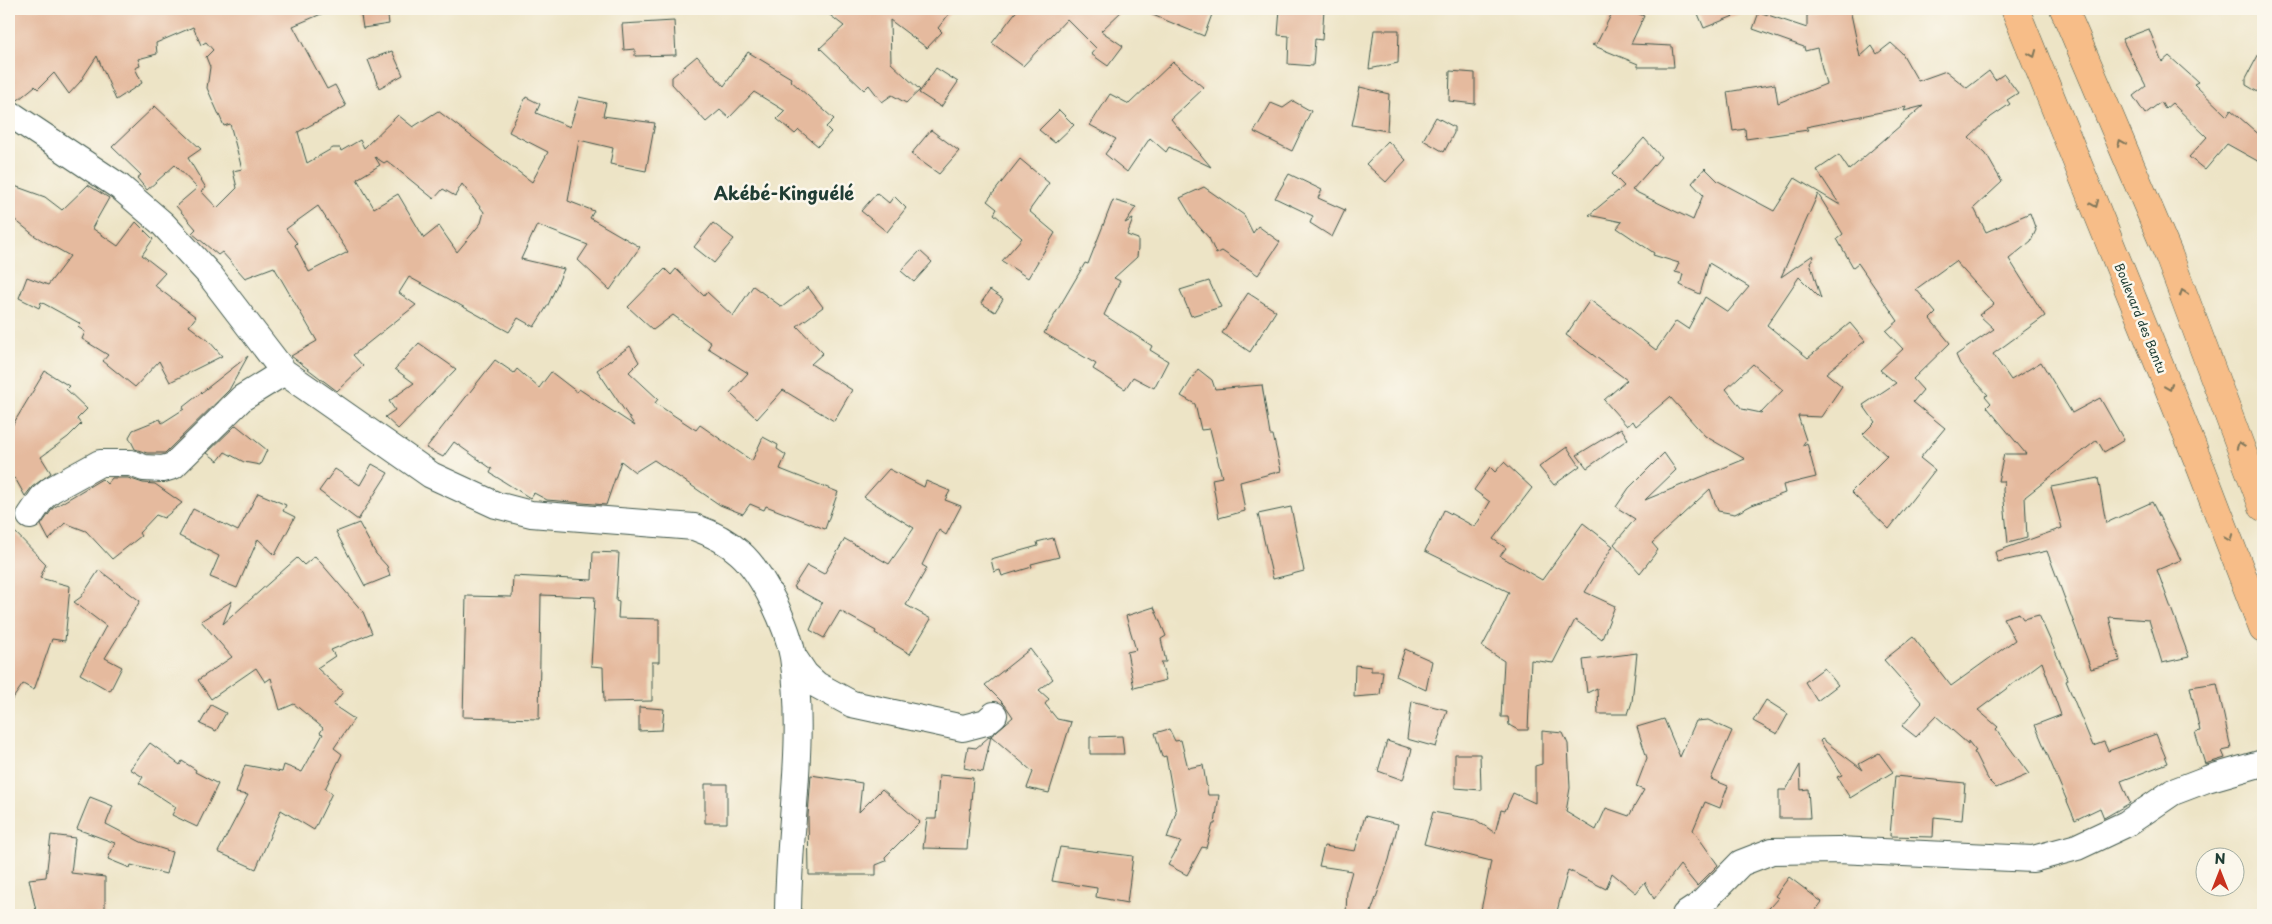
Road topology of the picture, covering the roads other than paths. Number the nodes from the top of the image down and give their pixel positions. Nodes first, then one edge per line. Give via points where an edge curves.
1 (2015, 9) edge
2 (2064, 9) edge
3 (9, 113) edge
4 (284, 372) junction
5 (2263, 508) edge
6 (30, 516) dead end
7 (2263, 629) edge
8 (793, 656) junction
9 (994, 715) dead end
10 (2263, 763) edge
11 (788, 915) edge
12 (1685, 915) edge

1 -> 7 highway, Boulevard des Bantu
5 -> 2 highway via 2169,256
3 - 4 street via 120,187 163,224 209,274
4 - 6 street via 242,398 173,466 144,468 131,462 100,462 51,490
4 - 8 street via 431,475 496,505 532,514 669,523 711,533 741,554 764,584 780,614
8 - 9 street via 817,685 852,704 963,728 986,722
8 - 11 street via 796,724
10 - 12 street via 2174,792 2126,824 2077,847 2033,859 1838,850 1772,851 1741,862 1700,905

